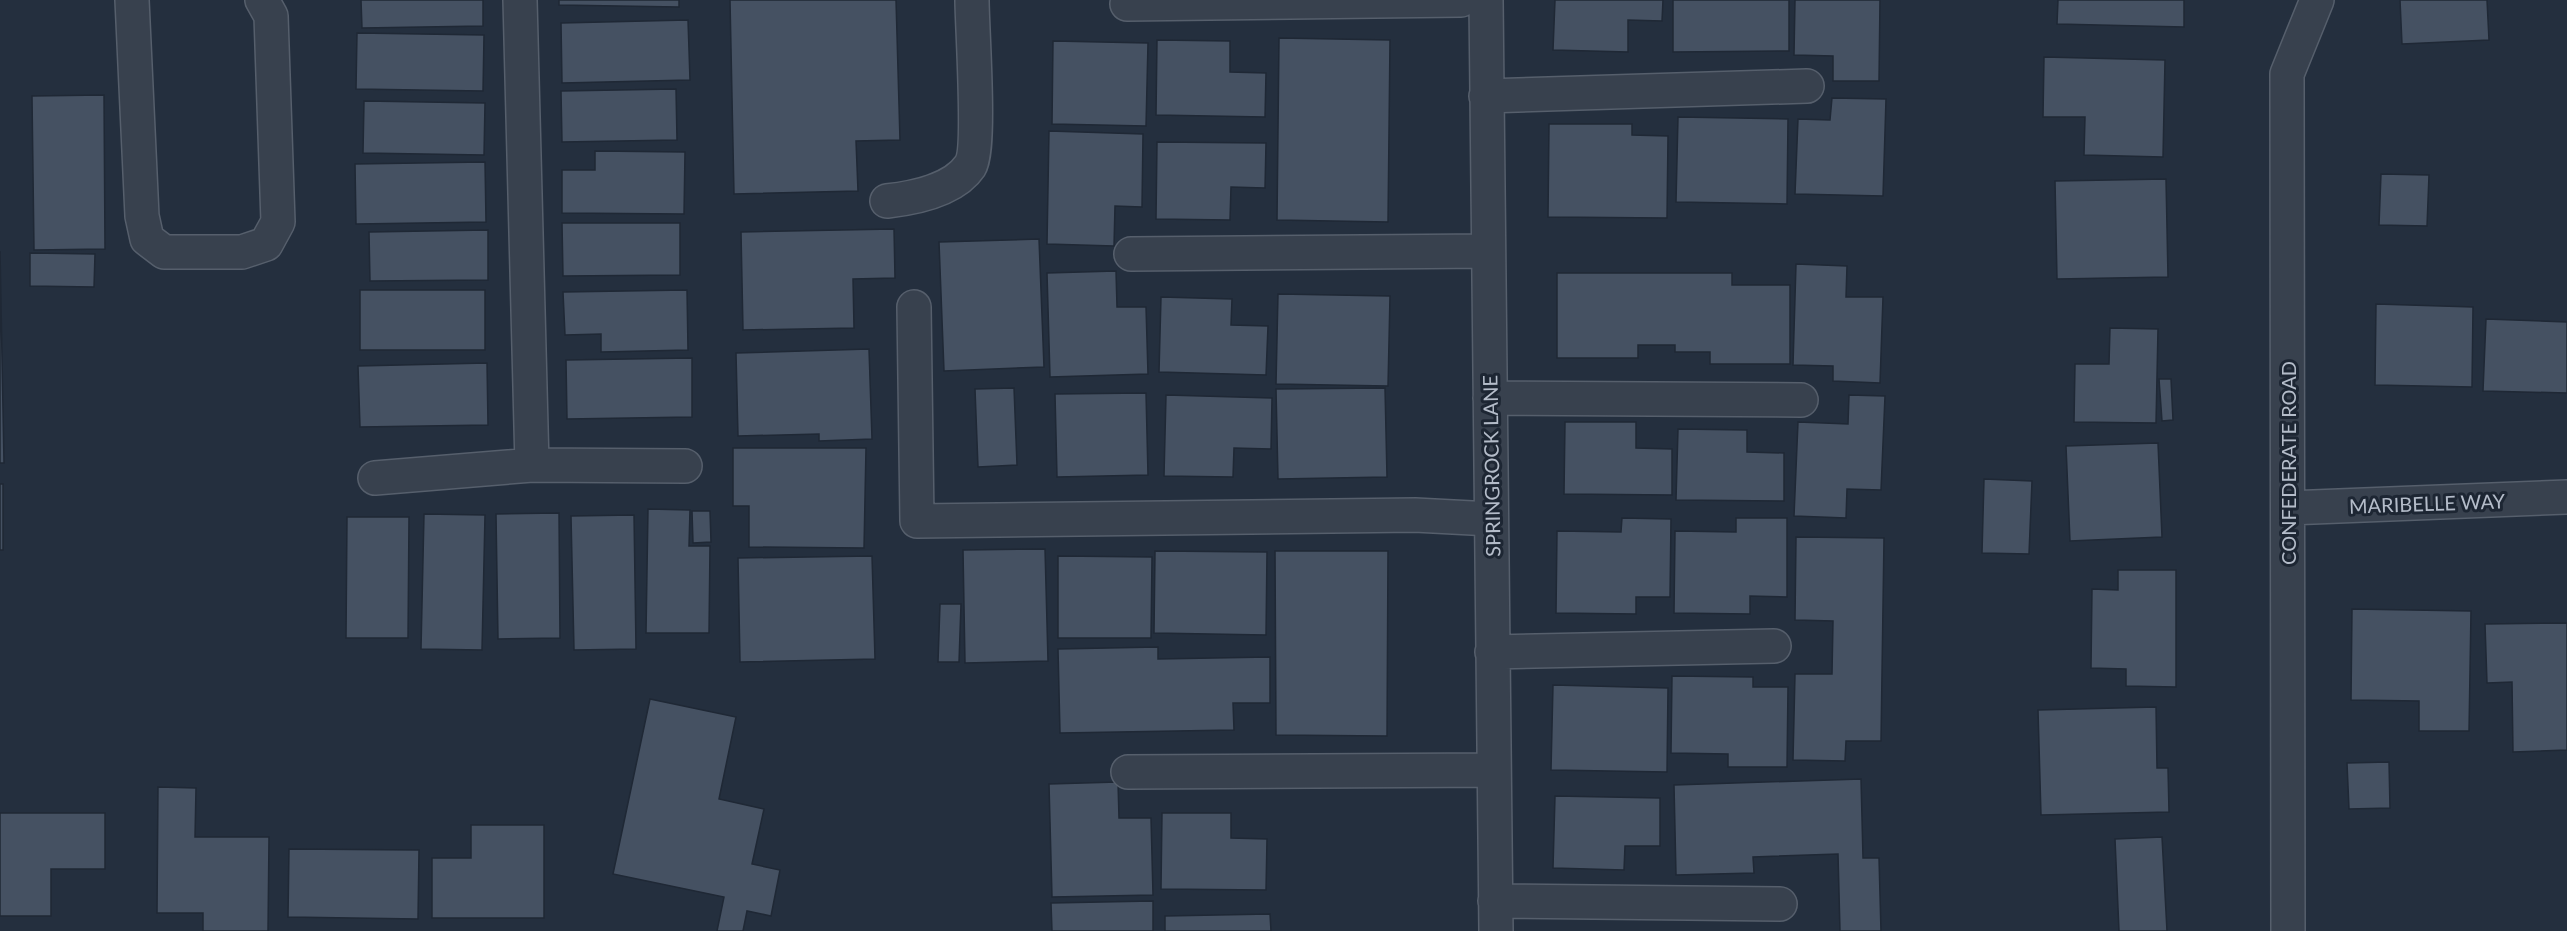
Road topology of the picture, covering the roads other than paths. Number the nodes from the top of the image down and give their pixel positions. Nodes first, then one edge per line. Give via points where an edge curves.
1 (132, 0) edge
2 (262, 0) edge
3 (519, 0) edge
4 (972, 0) edge
5 (1461, 0) edge
6 (1486, 0) edge
7 (2317, 0) edge
8 (1127, 4) dead end
9 (1807, 86) dead end
10 (1486, 96) junction
11 (887, 201) dead end
12 (1488, 252) junction
13 (1131, 254) dead end
14 (914, 307) dead end
15 (1490, 398) junction
16 (1801, 400) dead end
17 (532, 465) junction
18 (685, 466) dead end
19 (375, 478) dead end
20 (2567, 497) edge
21 (2288, 508) junction
22 (1491, 519) junction
23 (1774, 646) dead end
24 (1492, 652) junction
25 (1494, 770) junction
26 (1128, 772) dead end
27 (1780, 904) dead end
28 (1496, 916) edge
29 (2288, 931) edge

1 - 2 street via 142,216 147,239 164,252 242,252 266,244 278,222 271,16
3 - 17 street
4 - 11 street via 975,134 971,165 951,184
5 - 8 street
6 - 10 street, SPRINGROCK LANE
7 - 21 street, CONFEDERATE ROAD via 2287,74
9 - 10 street
10 - 12 street, SPRINGROCK LANE
12 - 13 street
12 - 15 street, SPRINGROCK LANE
14 - 22 street via 917,521 1415,515
15 - 16 street
15 - 22 street, SPRINGROCK LANE
17 - 18 street
17 - 19 street
20 - 21 street, MARIBELLE WAY
21 - 29 street, CONFEDERATE ROAD
22 - 24 street, SPRINGROCK LANE
23 - 24 street
24 - 25 street, SPRINGROCK LANE
25 - 26 street
25 - 28 street, SPRINGROCK LANE
27 - 28 street

